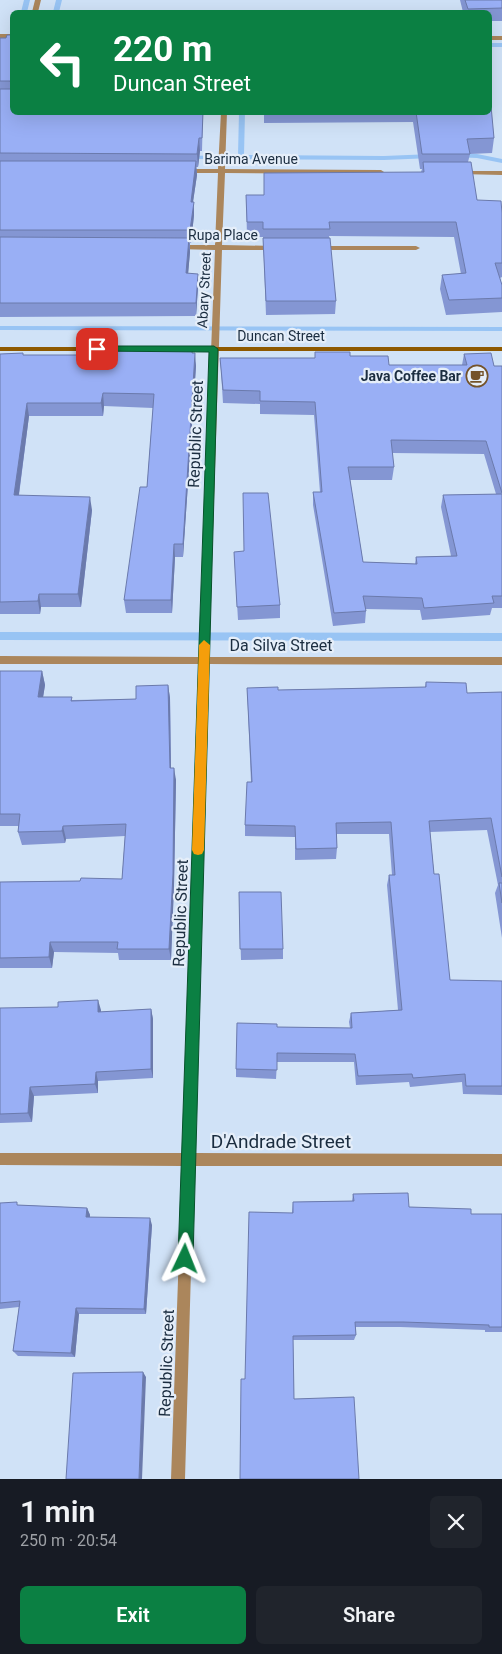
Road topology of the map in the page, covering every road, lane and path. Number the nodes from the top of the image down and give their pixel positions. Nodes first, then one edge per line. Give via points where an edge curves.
1 (224, 115) edge
2 (222, 169) junction
3 (173, 171) edge
4 (386, 172) edge
5 (454, 172) edge
6 (502, 173) edge
7 (169, 247) edge
8 (218, 247) junction
9 (280, 248) edge
10 (309, 248) edge
11 (416, 248) dead end
12 (214, 344) junction
13 (0, 349) edge
14 (502, 349) edge
15 (204, 656) junction
16 (0, 660) edge
17 (502, 661) edge
18 (0, 1159) edge
19 (188, 1159) junction
20 (502, 1160) edge
21 (178, 1479) edge

1 - 2 street, Abary Street
2 - 3 street, Barima Avenue
2 - 4 street, Barima Avenue
2 - 8 street, Abary Street
5 - 6 street
7 - 8 street, Rupa Place
8 - 9 street, Rupa Place
8 - 12 street, Abary Street
10 - 11 street
12 - 13 street, Duncan Street
12 - 14 street, Duncan Street
12 - 15 street, Republic Street
15 - 16 street, Da Silva Street
15 - 17 street, Da Silva Street
15 - 19 street, Republic Street
18 - 19 street, D'Andrade Street
19 - 20 street, D'Andrade Street
19 - 21 street, Republic Street

